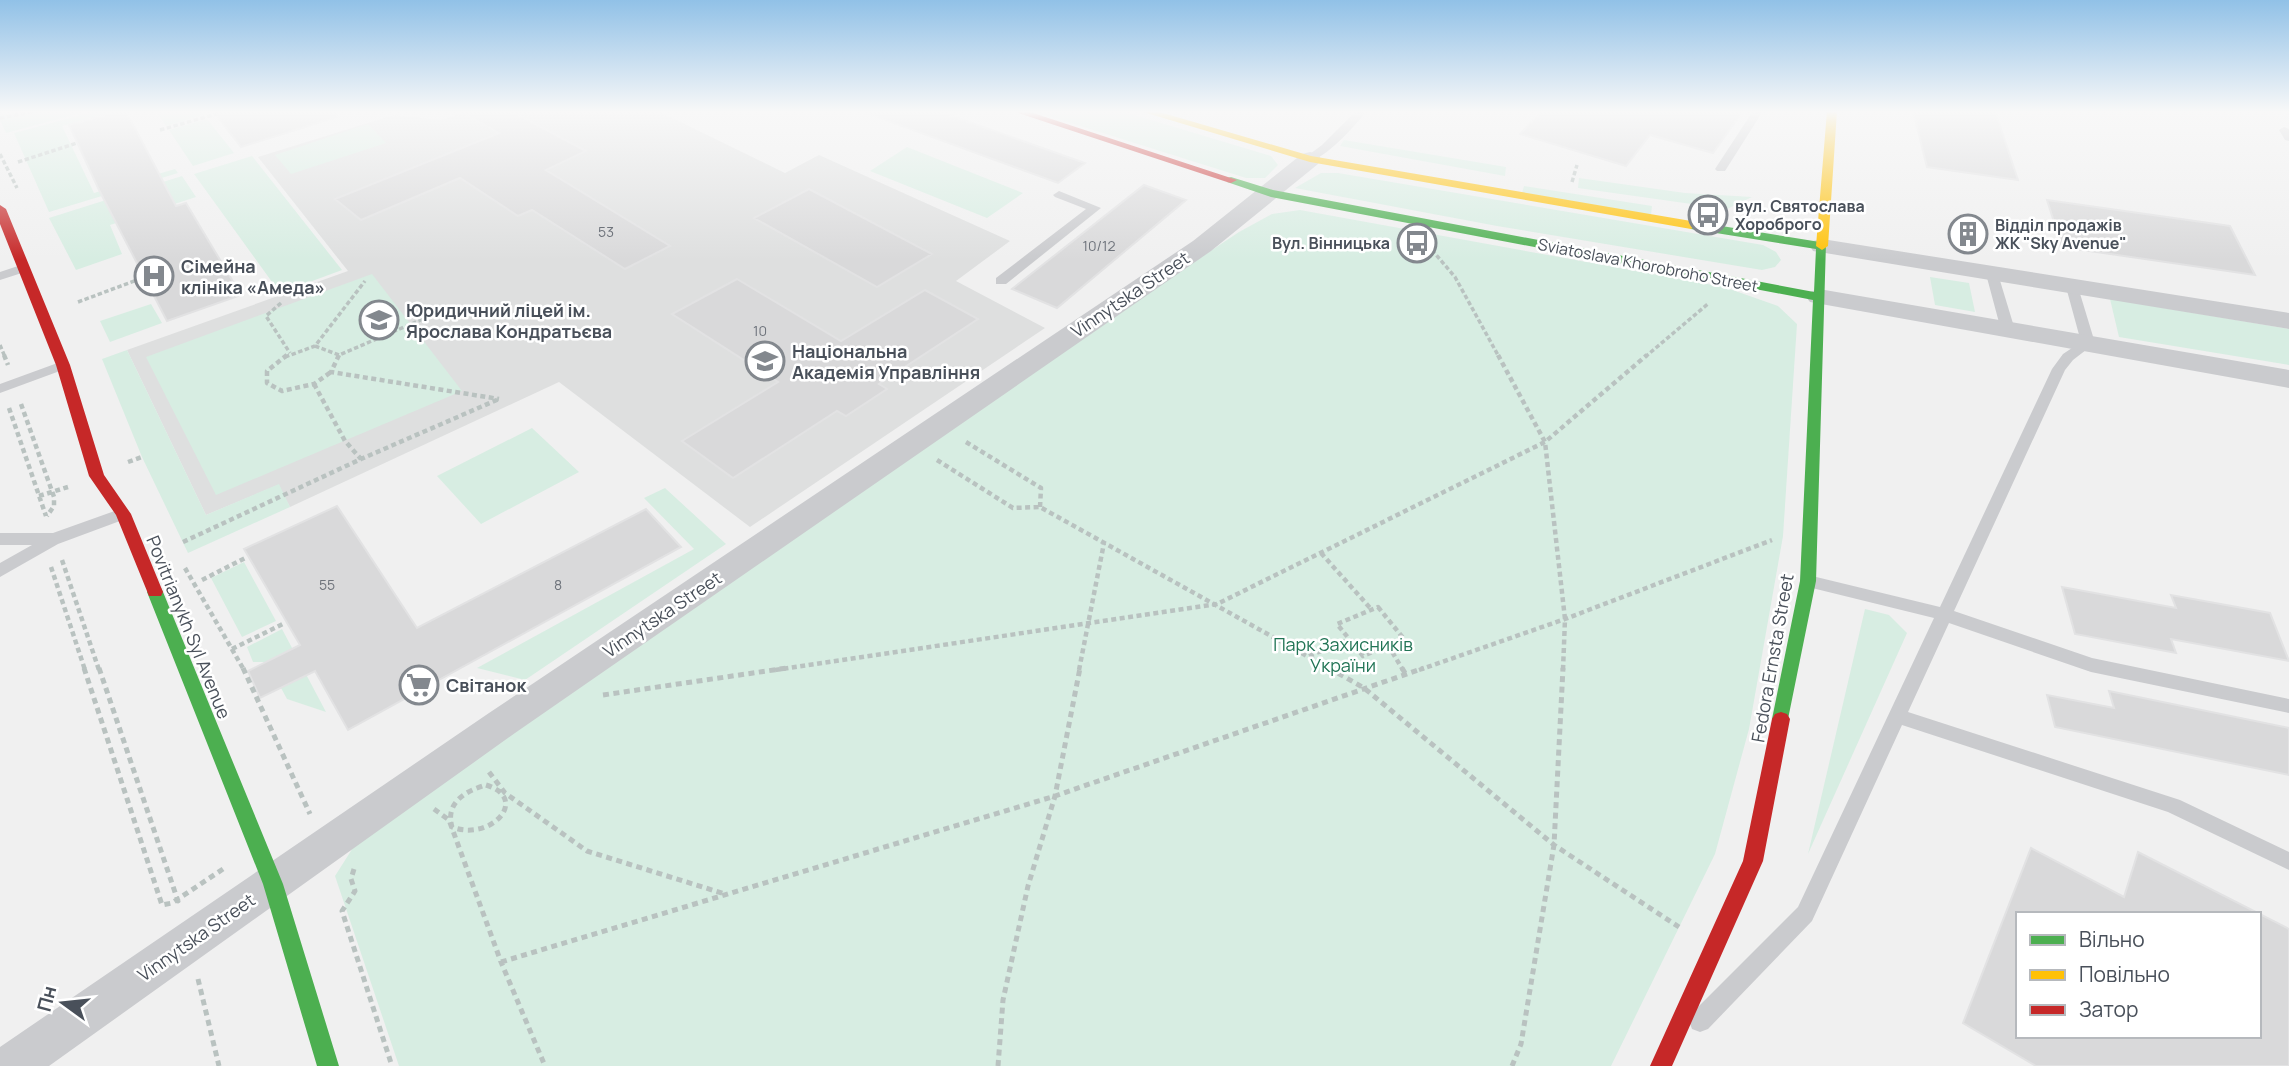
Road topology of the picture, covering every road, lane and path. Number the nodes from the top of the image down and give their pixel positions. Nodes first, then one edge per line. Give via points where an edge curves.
1 (3, 161) edge
2 (22, 161) edge
3 (1171, 161) edge
4 (1308, 161) edge
5 (1320, 161) edge
6 (1726, 161) edge
7 (1828, 161) edge
8 (18, 162) dead end
9 (1721, 169) dead end
10 (1271, 193) junction
11 (1059, 195) dead end
12 (22, 198) dead end
13 (1, 212) edge
14 (1427, 245) dead end
15 (1822, 246) junction
16 (24, 268) junction
17 (1992, 274) junction
18 (0, 276) edge
19 (145, 277) dead end
20 (365, 281) dead end
21 (1001, 281) dead end
22 (2072, 286) junction
23 (1718, 296) dead end
24 (1819, 297) junction
25 (78, 302) dead end
26 (281, 303) dead end
27 (451, 307) dead end
28 (2289, 321) edge
29 (2008, 330) junction
30 (2088, 343) junction
31 (0, 345) edge
32 (315, 346) junction
33 (290, 353) junction
34 (338, 355) junction
35 (63, 365) junction
36 (331, 372) junction
37 (2289, 379) edge
38 (314, 384) junction
39 (6, 387) edge
40 (959, 438) dead end
41 (916, 440) junction
42 (1545, 442) junction
43 (361, 459) junction
44 (124, 463) dead end
45 (130, 474) dead end
46 (1040, 508) junction
47 (123, 514) junction
48 (46, 516) junction
49 (1783, 536) dead end
50 (0, 539) edge
51 (47, 541) junction
52 (183, 542) dead end
53 (1104, 542) junction
54 (1321, 553) junction
55 (247, 557) dead end
56 (178, 562) dead end
57 (0, 572) edge
58 (202, 580) dead end
59 (1808, 582) junction
60 (1217, 604) junction
61 (1372, 610) junction
62 (1946, 615) junction
63 (1565, 619) junction
64 (285, 623) dead end
65 (1086, 625) junction
66 (1348, 640) junction
67 (1388, 645) junction
68 (231, 650) dead end
69 (1308, 656) junction
70 (1405, 673) junction
71 (1364, 688) junction
72 (591, 697) dead end
73 (2289, 706) edge
74 (1898, 716) junction
75 (486, 769) dead end
76 (505, 793) junction
77 (1055, 796) junction
78 (432, 807) dead end
79 (309, 813) junction
80 (449, 820) junction
81 (337, 839) junction
82 (1554, 845) junction
83 (263, 859) junction
84 (2289, 862) edge
85 (727, 894) junction
86 (178, 900) junction
87 (1680, 928) dead end
88 (501, 962) junction
89 (198, 978) dead end
90 (1664, 1060) edge
91 (11, 1066) edge
92 (219, 1066) edge
93 (328, 1066) edge
94 (393, 1066) edge
95 (545, 1066) edge
96 (998, 1066) edge
97 (1512, 1066) edge

1 - 12 path
2 - 8 path
3 - 10 main road, Sviatoslava Khorobroho Street
4 - 10 street, Vinnytska Street
5 - 15 main road
6 - 9 lane
7 - 15 main road, Fedora Ernsta Street
10 - 24 main road, Sviatoslava Khorobroho Street
10 - 41 street, Vinnytska Street via 1202,246
11 - 21 lane via 1095,208
13 - 16 main road, Povitrianykh Syl Avenue
14 - 42 path via 1455,277
15 - 17 street
15 - 24 main road, Fedora Ernsta Street
16 - 18 lane
16 - 35 main road, Povitrianykh Syl Avenue
17 - 22 street
17 - 29 lane
19 - 25 path
20 - 32 path
22 - 28 street
22 - 30 lane
23 - 42 path
24 - 29 street, Sviatoslava Khorobroho Street
24 - 59 main road, Fedora Ernsta Street
26 - 33 path via 267,316
27 - 34 path
29 - 30 street, Sviatoslava Khorobroho Street
30 - 37 street, Sviatoslava Khorobroho Street
30 - 62 lane via 2059,369
31 - 39 path
32 - 33 path
32 - 34 path
33 - 38 path via 267,370 267,383 282,391
34 - 36 path
35 - 39 lane
35 - 47 main road, Povitrianykh Syl Avenue via 97,476
36 - 38 path
36 - 43 path via 499,399
38 - 43 path via 345,441
39 - 48 path
39 - 48 path via 54,497
40 - 46 path via 1041,488
41 - 46 path via 932,457 1013,508
41 - 81 street, Vinnytska Street
42 - 54 path
42 - 63 path
43 - 52 path
44 - 45 path
46 - 53 path
47 - 51 lane
47 - 83 main road, Povitrianykh Syl Avenue
48 - 51 path
48 - 51 path via 40,528
49 - 63 path
50 - 51 lane
51 - 57 lane
51 - 86 path
51 - 86 path via 162,905
53 - 60 path
53 - 65 path
54 - 60 path
54 - 61 path
55 - 58 path
56 - 79 path via 188,569 239,659
59 - 62 lane
59 - 90 main road, Fedora Ernsta Street via 1753,861
60 - 65 path
60 - 69 path
61 - 66 path via 1336,624
61 - 67 path via 1378,607 1404,639
62 - 73 lane via 2091,666
62 - 74 lane
63 - 70 path
63 - 82 path
64 - 68 path
65 - 72 path
65 - 77 path
66 - 67 path via 1363,656
66 - 69 path
67 - 70 path
69 - 71 path
70 - 71 path
71 - 77 path
71 - 82 path
74 - 84 lane via 2173,806
74 - 90 lane via 1805,914
75 - 76 path
76 - 80 path via 486,785 468,791 453,803
76 - 80 path via 503,813 487,827 467,833 452,827
76 - 85 path via 587,852
77 - 85 path
77 - 96 path via 1028,887 1003,1000
78 - 80 path
79 - 81 path
79 - 83 path
80 - 88 path
81 - 83 street, Vinnytska Street
81 - 83 path via 307,815
81 - 94 path via 354,869 355,891 342,911
82 - 87 path
82 - 97 path via 1521,1044
83 - 86 path
83 - 91 street, Vinnytska Street
83 - 93 main road, Povitrianykh Syl Avenue
85 - 88 path
88 - 95 path
89 - 92 path

